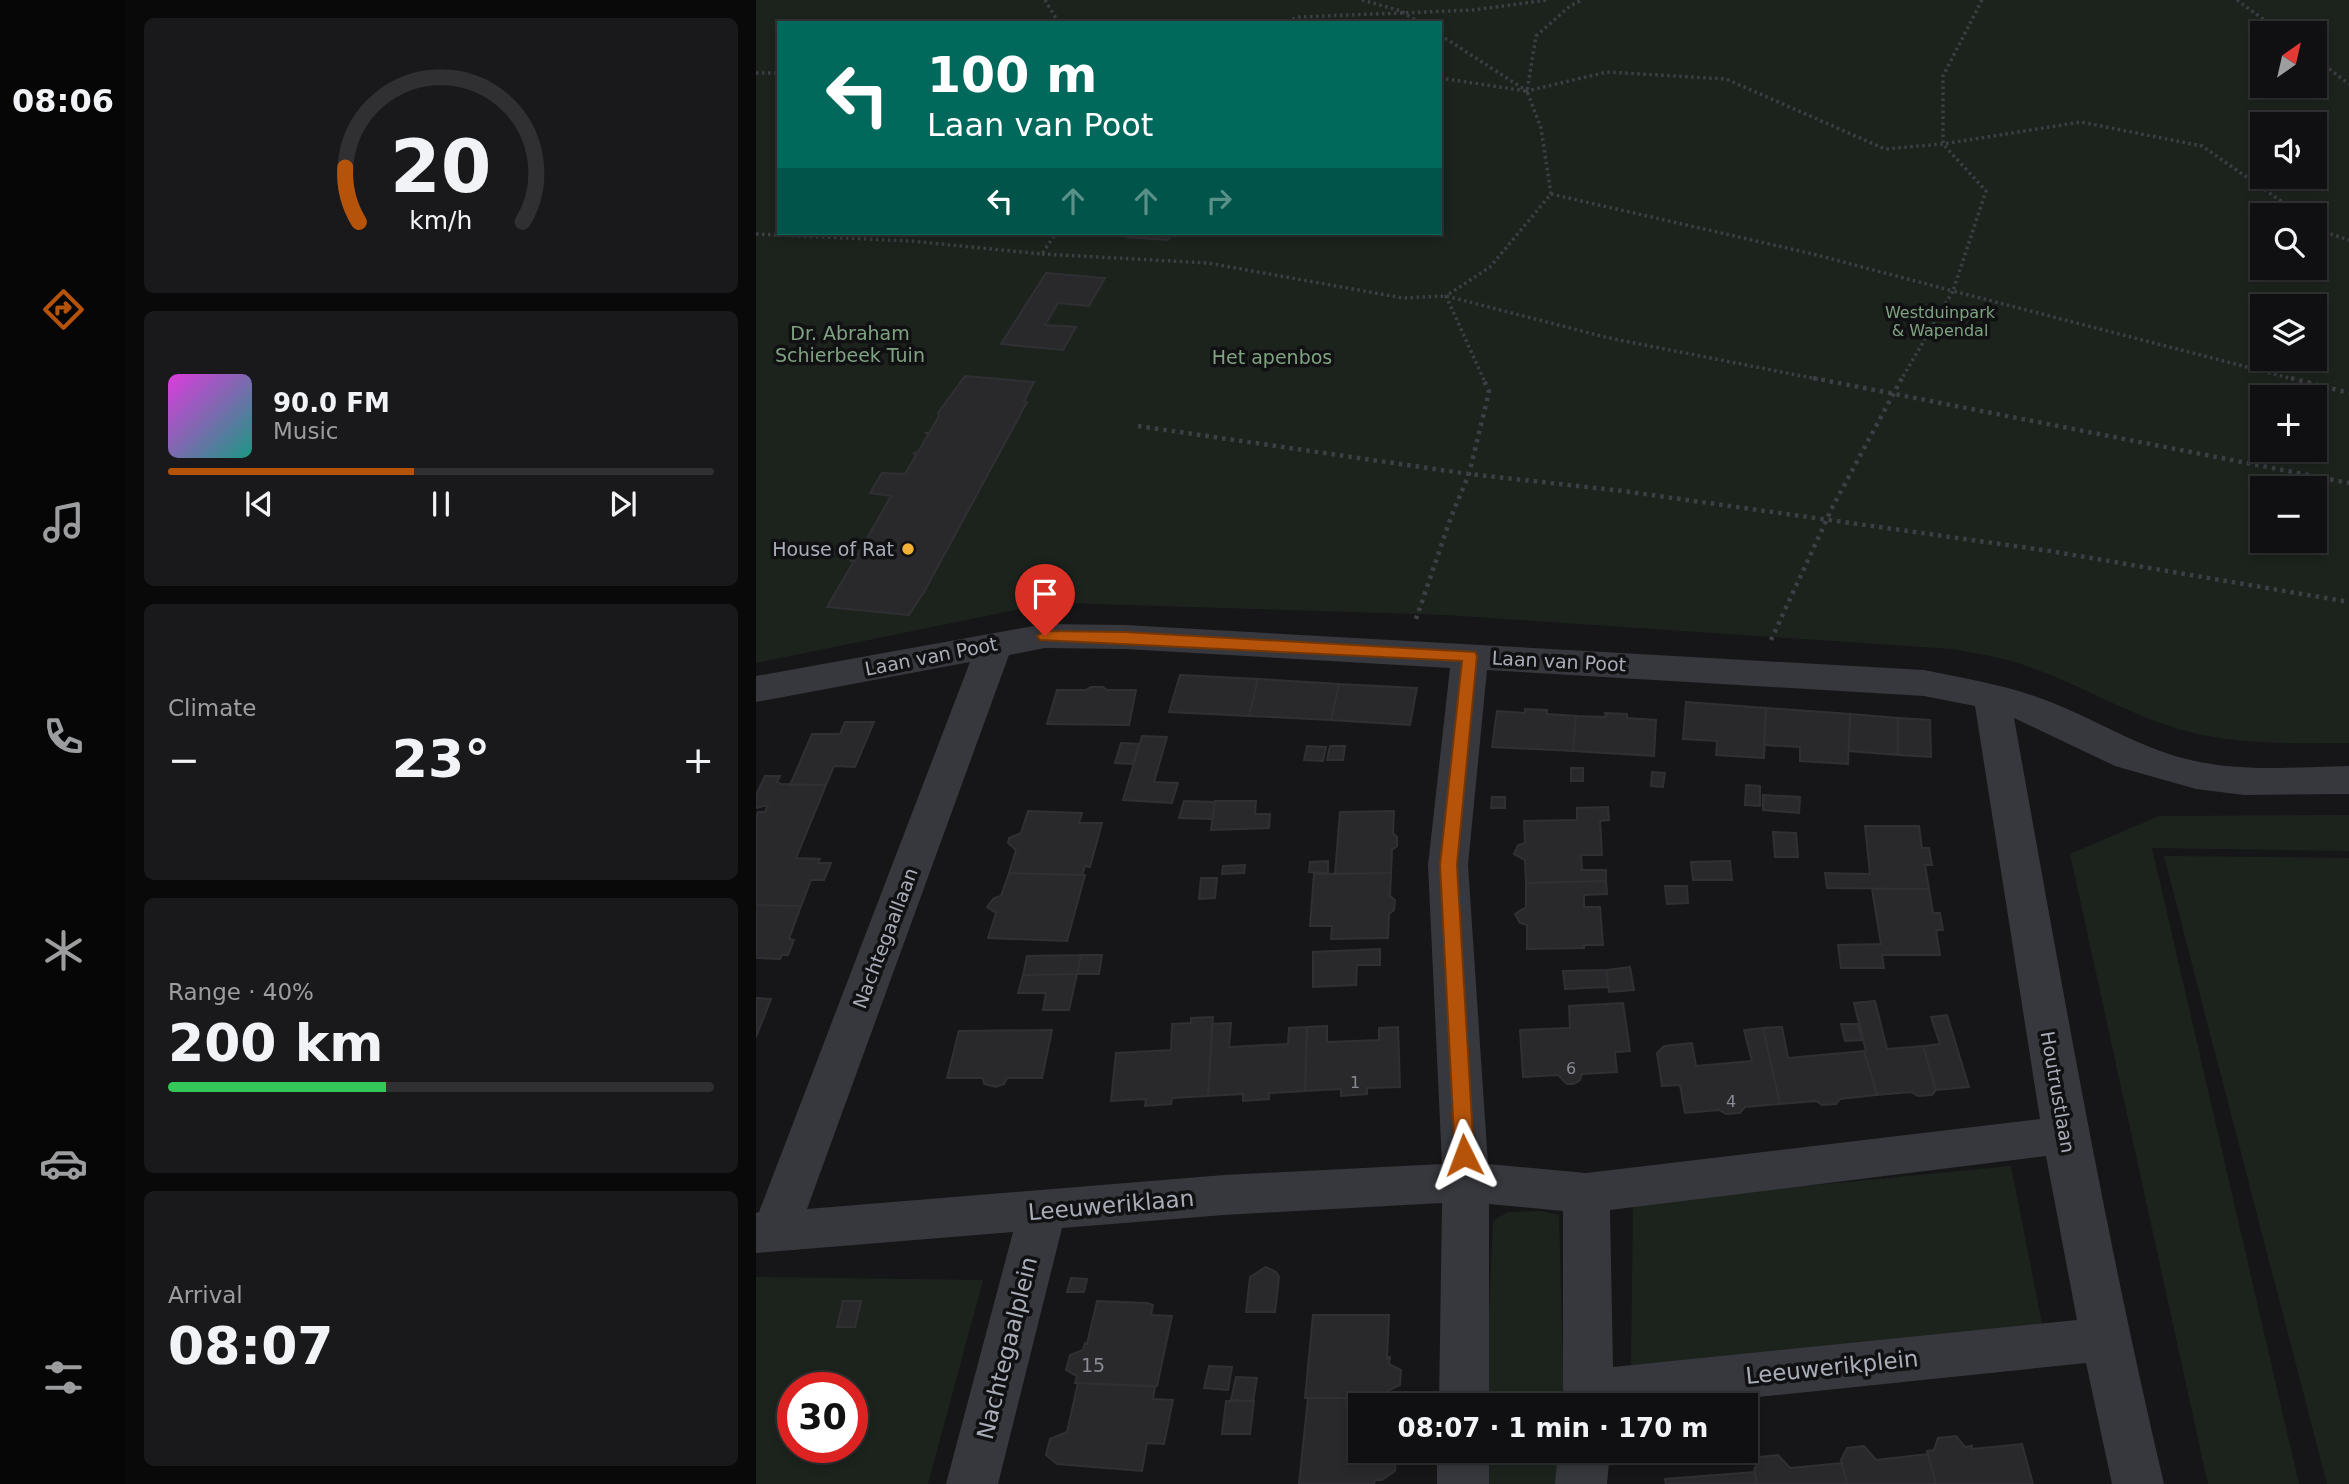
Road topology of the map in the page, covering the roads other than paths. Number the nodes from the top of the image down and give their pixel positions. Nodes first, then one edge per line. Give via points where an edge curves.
1 (995, 644) junction
2 (1470, 656) junction
3 (756, 689) edge
4 (1992, 697) junction
5 (2349, 780) edge
6 (2065, 1135) junction
7 (1466, 1182) junction
8 (1586, 1194) junction
9 (1042, 1212) junction
10 (765, 1233) edge
11 (2105, 1339) junction
12 (1464, 1393) edge
13 (1589, 1393) edge
14 (1633, 1393) edge
15 (1463, 1463) edge
16 (1583, 1463) edge
17 (972, 1484) edge
18 (1463, 1484) edge
19 (1581, 1484) edge
20 (2137, 1484) edge

1 - 2 street, Laan van Poot via 1045,636 1125,637
1 - 3 street, Laan van Poot
1 - 10 street, Nachtegaallaan
2 - 4 street, Laan van Poot via 1924,683
2 - 7 street via 1448,865
4 - 5 street, Laan van Poot via 2039,712 2129,756 2196,775 2244,781
4 - 6 street, Houtrustlaan
6 - 8 street
6 - 11 street, Houtrustlaan
7 - 8 street
7 - 9 street, Leeuweriklaan via 1224,1195
7 - 12 street
8 - 13 street, Leeuwerikplein
9 - 10 street, Leeuweriklaan
9 - 17 street, Nachtegaalplein
11 - 14 street, Leeuwerikplein
11 - 20 street, Houtrustlaan
15 - 18 street
16 - 19 street

